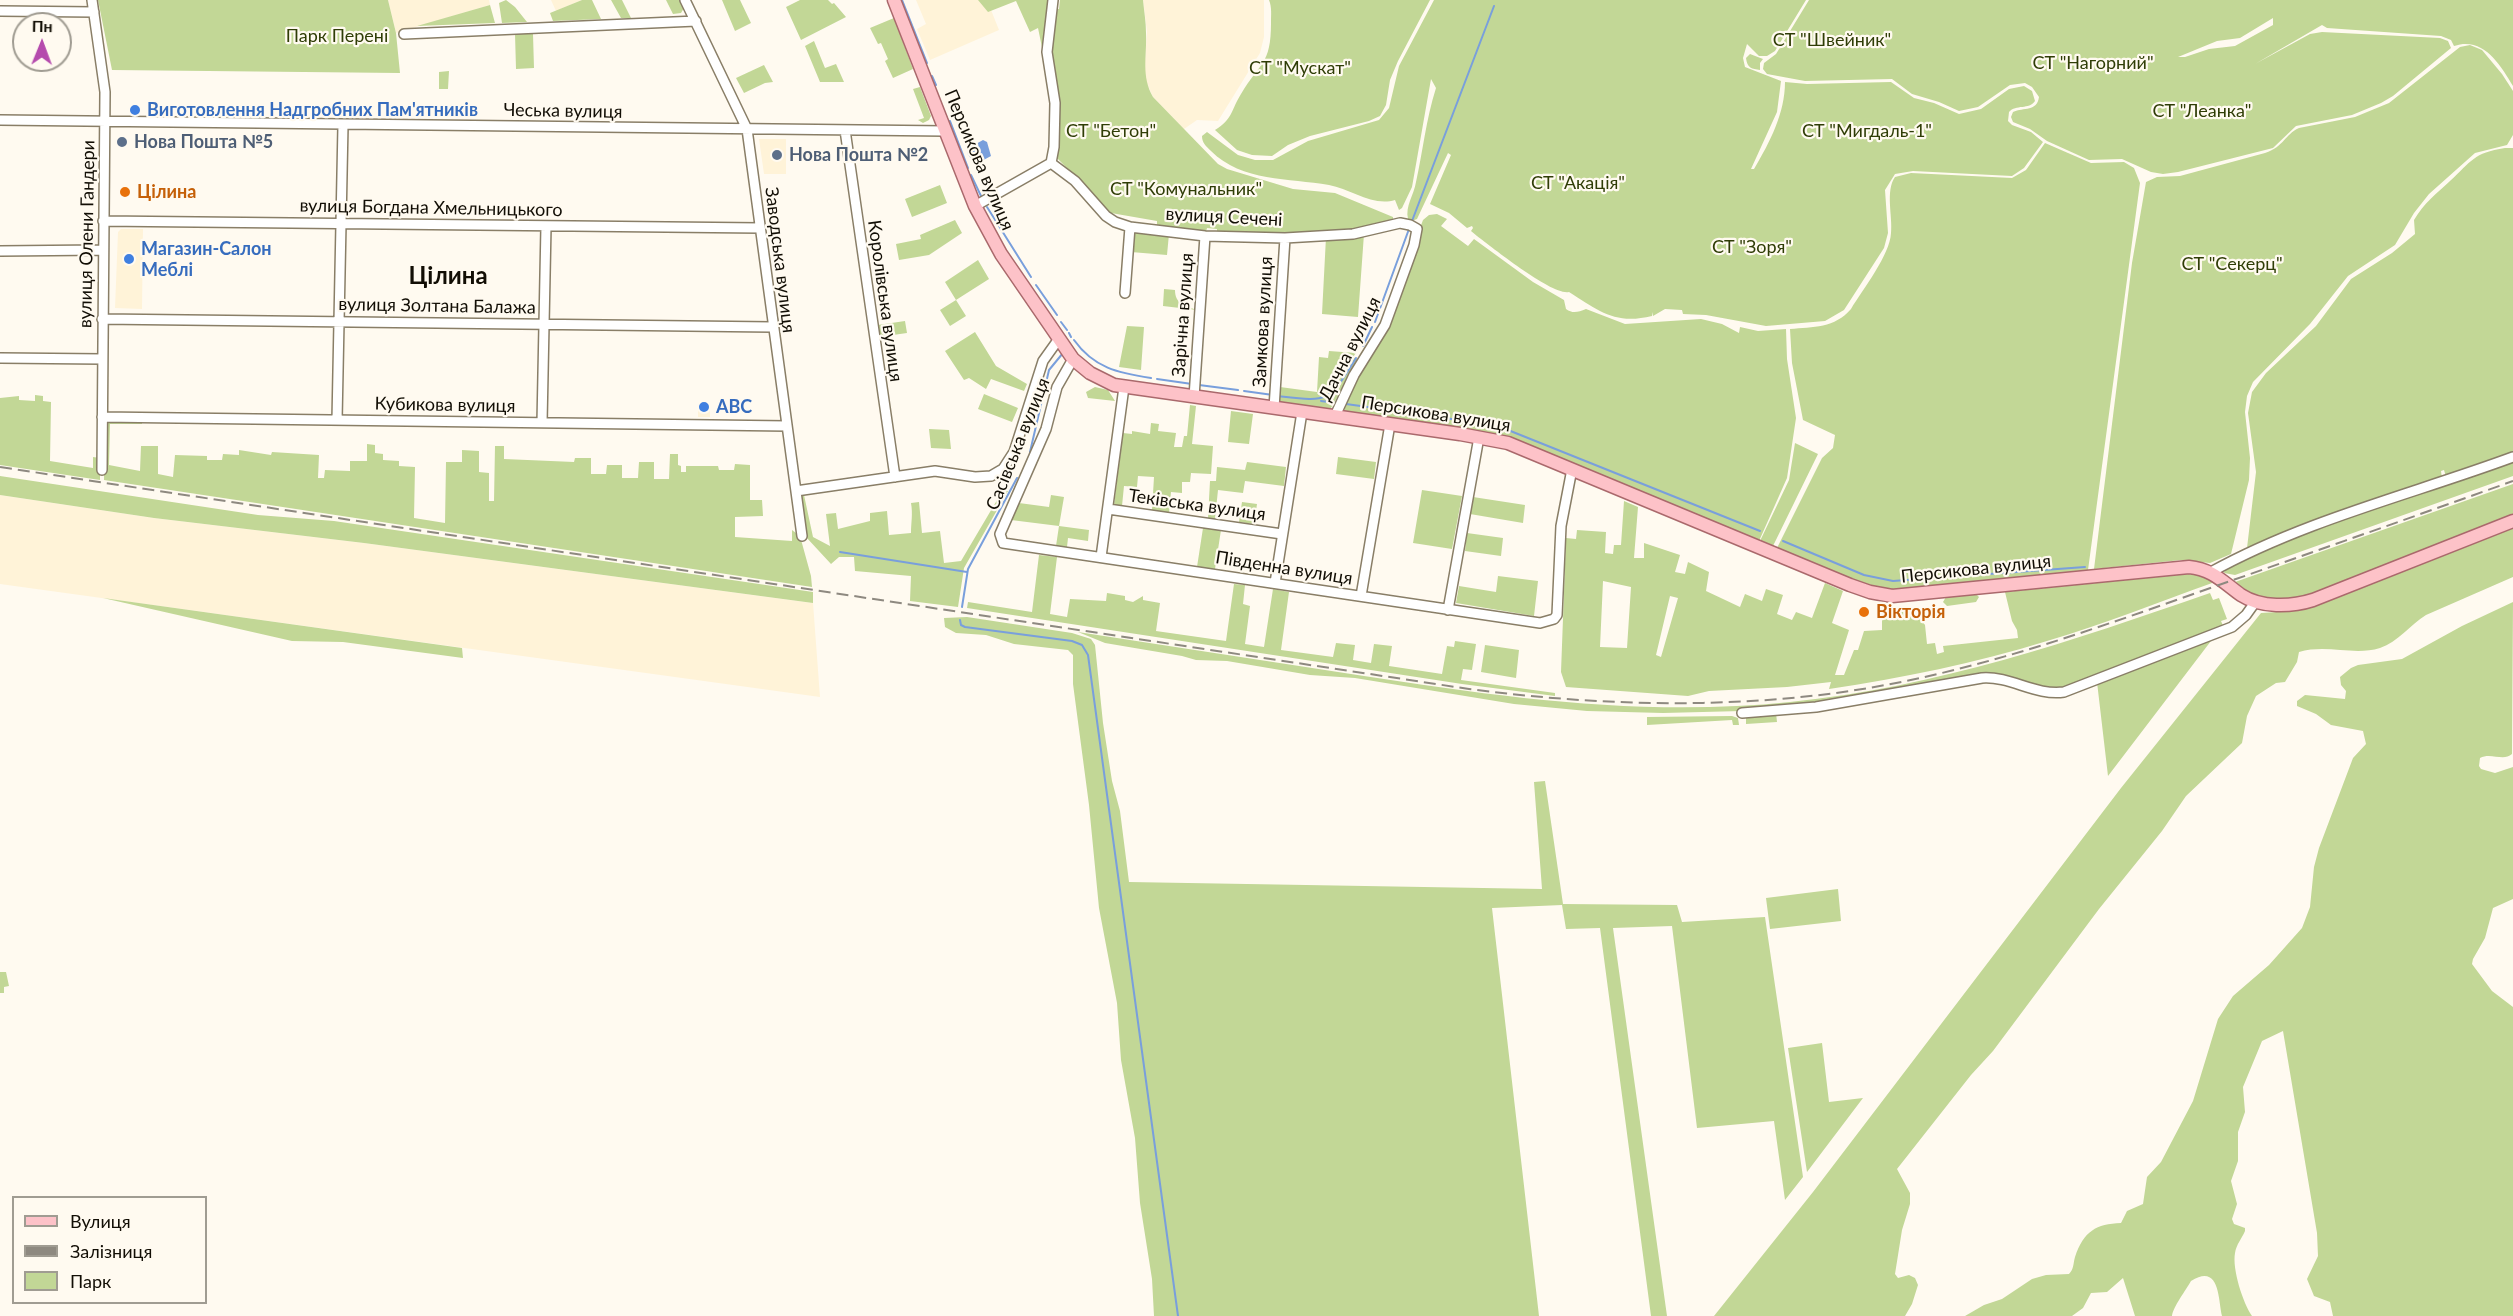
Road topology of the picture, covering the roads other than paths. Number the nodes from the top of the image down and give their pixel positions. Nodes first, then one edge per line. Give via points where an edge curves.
1 (92, 0) edge
2 (685, 0) edge
3 (894, 0) edge
4 (1053, 0) edge
5 (0, 11) edge
6 (94, 12) junction
7 (696, 21) junction
8 (404, 34) dead end
9 (0, 120) edge
10 (105, 122) junction
11 (342, 125) junction
12 (747, 129) junction
13 (845, 130) junction
14 (945, 131) junction
15 (1051, 163) junction
16 (975, 206) junction
17 (103, 222) junction
18 (341, 224) junction
19 (546, 226) junction
20 (1130, 227) junction
21 (760, 228) junction
22 (1417, 229) joint
23 (1205, 236) junction
24 (1285, 238) junction
25 (102, 250) junction
26 (0, 251) edge
27 (1125, 293) dead end
28 (102, 319) junction
29 (340, 321) junction
30 (545, 324) junction
31 (772, 327) junction
32 (1058, 340) junction
33 (0, 358) edge
34 (102, 359) junction
35 (1073, 359) junction
36 (1119, 386) junction
37 (1194, 398) junction
38 (1274, 408) junction
39 (1302, 412) junction
40 (102, 417) junction
41 (1335, 417) junction
42 (337, 420) junction
43 (542, 423) junction
44 (1390, 424) junction
45 (787, 426) junction
46 (1479, 437) junction
47 (2513, 457) edge
48 (1572, 469) junction
49 (102, 470) dead end
50 (895, 477) junction
51 (796, 491) junction
52 (1108, 509) junction
53 (2513, 521) edge
54 (1282, 534) junction
55 (802, 536) dead end
56 (1003, 543) joint
57 (1101, 557) junction
58 (2211, 572) junction
59 (1275, 583) junction
60 (1362, 597) junction
61 (2256, 602) junction
62 (1448, 610) junction
63 (1742, 713) dead end

1 - 6 street, вулиця Олени Гандери
2 - 7 street, Заводська вулиця
3 - 14 main road, Персикова вулиця
4 - 15 street via 1047,60 1055,103
5 - 6 street
6 - 10 street, вулиця Олени Гандери via 105,86
7 - 8 street
7 - 12 street, Заводська вулиця
9 - 10 street, Чеська вулиця
10 - 11 street, Чеська вулиця
10 - 17 street, вулиця Олени Гандери
11 - 12 street, Чеська вулиця
11 - 18 street
12 - 13 street, Чеська вулиця
12 - 21 street, Заводська вулиця
13 - 14 street, Чеська вулиця
13 - 50 street, Королівська вулиця
14 - 16 main road, Персикова вулиця
15 - 16 street
15 - 20 street, вулиця Сечені via 1075,181 1106,216
16 - 32 main road, Персикова вулиця via 1011,270
17 - 18 street, вулиця Богдана Хмельницького
17 - 25 street, вулиця Олени Гандери
18 - 19 street, вулиця Богдана Хмельницького
18 - 29 street
19 - 21 street, вулиця Богдана Хмельницького
19 - 30 street
20 - 23 street, вулиця Сечені
20 - 27 street
21 - 31 street, Заводська вулиця
22 - 24 street, вулиця Сечені via 1400,223 1353,234
22 - 41 street, Дачна вулиця via 1385,325 1354,375
23 - 24 street, вулиця Сечені
23 - 37 street, Зарічна вулиця
24 - 38 street, Замкова вулиця
25 - 26 street
25 - 28 street, вулиця Олени Гандери
28 - 29 street, вулиця Золтана Балажа
28 - 34 street, вулиця Олени Гандери
29 - 30 street, вулиця Золтана Балажа
29 - 42 street
30 - 31 street, вулиця Золтана Балажа
30 - 43 street
31 - 45 street, Заводська вулиця
32 - 35 main road, Персикова вулиця
32 - 50 street via 1046,354 1014,452 1003,469 983,477 942,471
33 - 34 street
34 - 40 street, вулиця Олени Гандери
35 - 36 main road, Персикова вулиця via 1090,373
35 - 56 street, Сасівська вулиця via 1053,396 1046,429 1000,534
36 - 37 main road, Персикова вулиця
36 - 52 street, Теківська вулиця via 1122,400
37 - 38 main road, Персикова вулиця
38 - 39 main road, Персикова вулиця
39 - 41 main road, Персикова вулиця
39 - 54 street
40 - 42 street, Кубикова вулиця
40 - 49 street, вулиця Олени Гандери
41 - 44 main road, Персикова вулиця
42 - 43 street, Кубикова вулиця
43 - 45 street, Кубикова вулиця
44 - 46 main road, Персикова вулиця
44 - 60 street
45 - 51 street, Заводська вулиця
46 - 48 main road, Персикова вулиця via 1517,446
46 - 62 street
47 - 58 street via 2298,532
48 - 58 main road, Персикова вулиця via 1881,595 2179,567
48 - 62 street, Південна вулиця via 1561,526 1557,615 1547,622 1532,623
50 - 51 street
51 - 55 street, Заводська вулиця
52 - 54 street, Теківська вулиця
52 - 57 street, Теківська вулиця
53 - 61 main road, Персикова вулиця via 2313,600 2288,605
54 - 59 street
56 - 57 street, Південна вулиця
57 - 59 street, Південна вулиця
58 - 61 main road, Персикова вулиця
59 - 60 street, Південна вулиця
60 - 62 street, Південна вулиця
61 - 63 street via 2232,627 2064,692 2048,693 2004,679 1983,678 1816,707

